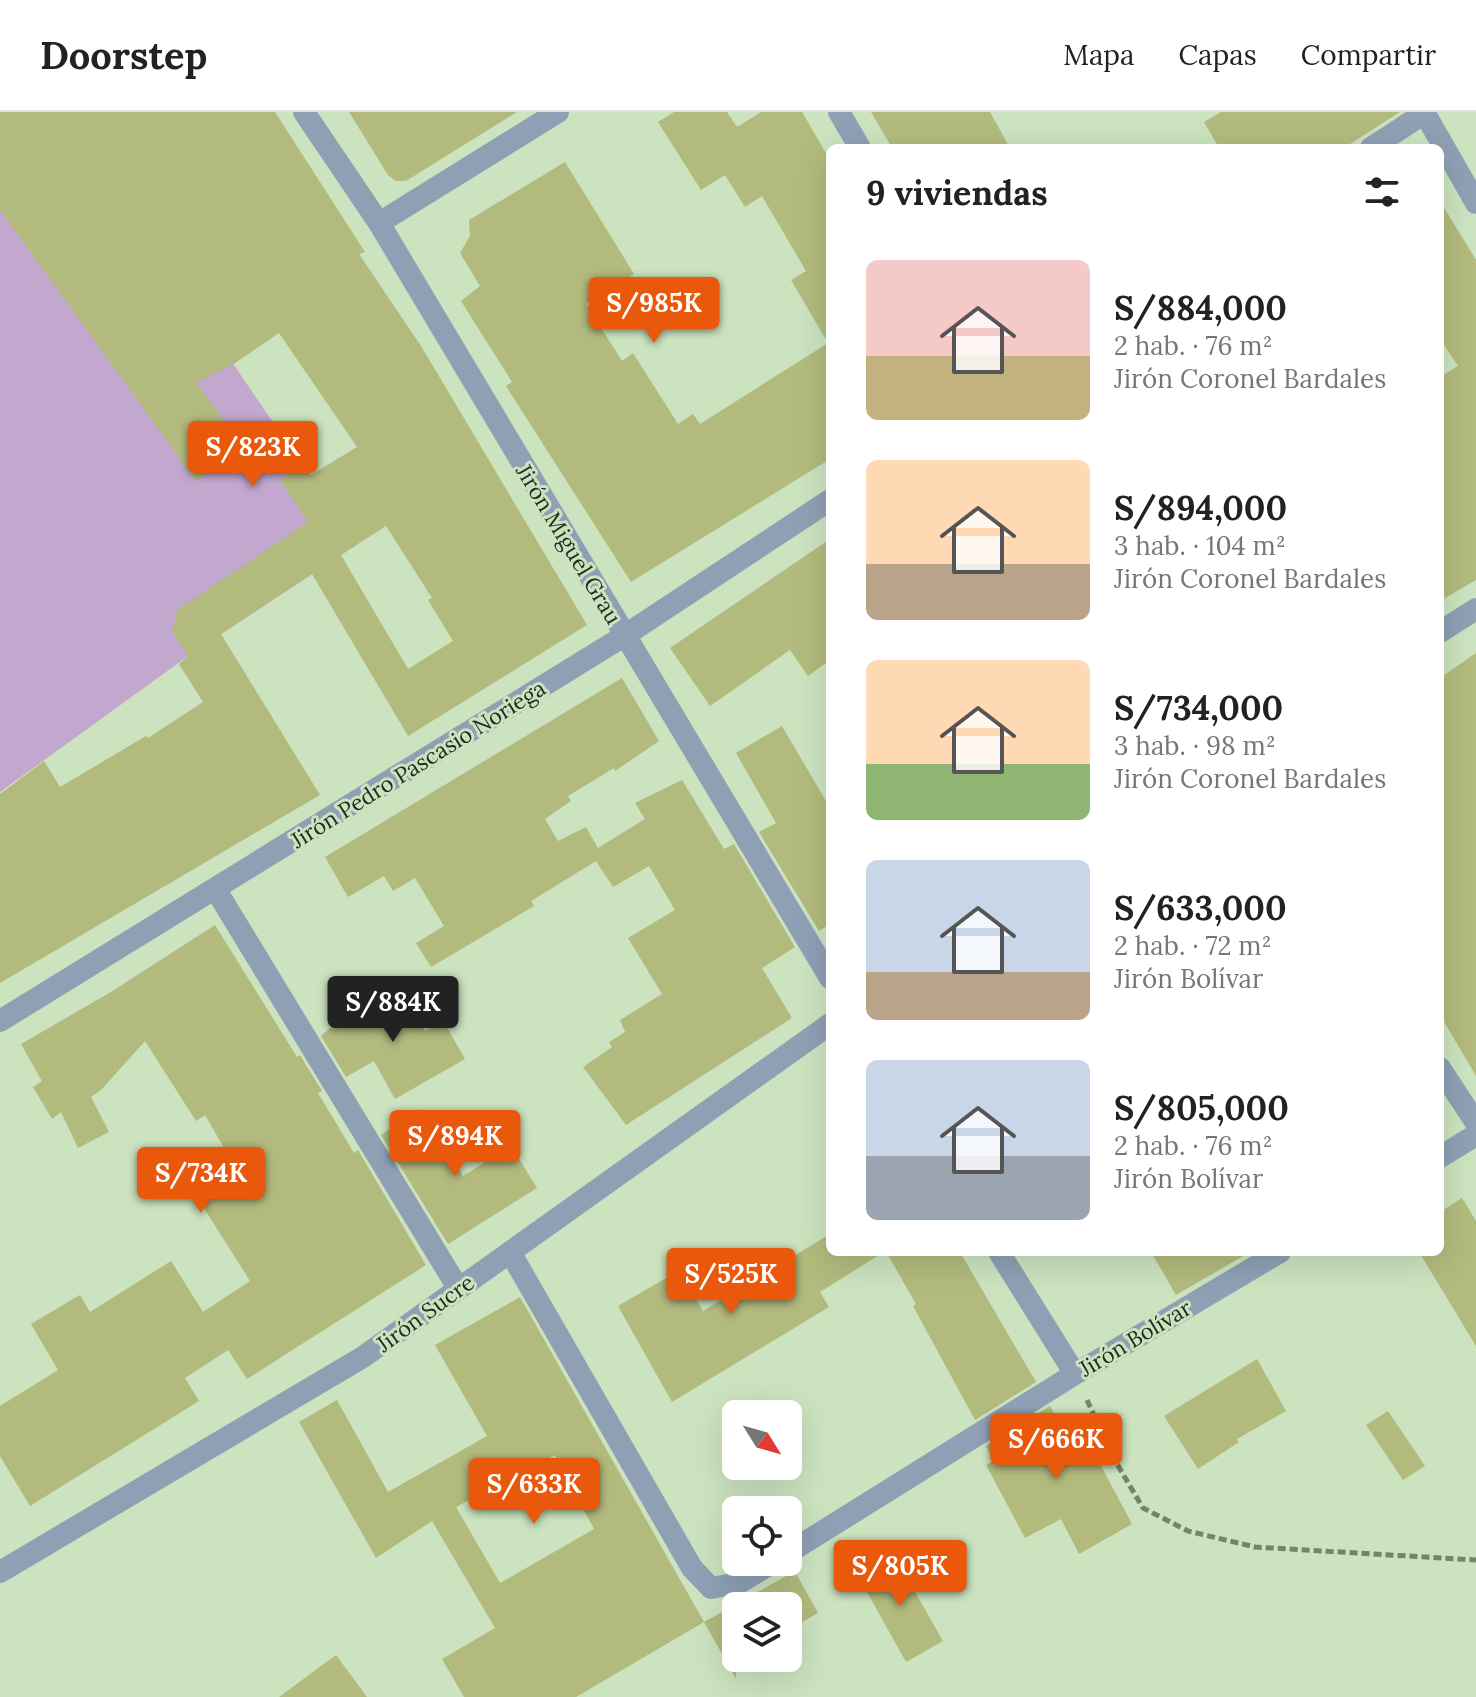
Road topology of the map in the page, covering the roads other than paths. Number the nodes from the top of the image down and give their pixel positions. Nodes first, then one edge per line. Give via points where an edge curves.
1 (304, 112) edge
2 (558, 112) edge
3 (839, 112) edge
4 (1425, 112) edge
5 (858, 144) edge
6 (1377, 144) edge
7 (1443, 144) edge
8 (1444, 146) edge
9 (1476, 203) edge
10 (379, 223) junction
11 (826, 503) edge
12 (1476, 609) edge
13 (1444, 629) edge
14 (624, 636) junction
15 (216, 890) junction
16 (826, 971) edge
17 (0, 1021) edge
18 (826, 1027) edge
19 (1444, 1074) edge
20 (1476, 1123) edge
21 (1476, 1135) edge
22 (1444, 1155) edge
23 (510, 1252) junction
24 (1001, 1256) edge
25 (1273, 1256) edge
26 (458, 1288) junction
27 (1075, 1374) junction
28 (802, 1544) edge
29 (0, 1572) edge
30 (751, 1576) edge

1 - 10 street, Jirón Miguel Grau
2 - 10 street
3 - 5 street
4 - 6 street
4 - 7 street
8 - 9 street
10 - 14 street, Jirón Miguel Grau
11 - 14 street, Jirón Pedro Pascasio Noriega
12 - 13 street
14 - 15 street, Jirón Pedro Pascasio Noriega
14 - 16 street, Jirón Miguel Grau
15 - 17 street, Jirón Pedro Pascasio Noriega
15 - 26 street
18 - 23 street, Jirón Sucre
19 - 20 street
21 - 22 street
23 - 26 street, Jirón Sucre
23 - 30 street via 692,1568 711,1588
24 - 27 street
25 - 27 street, Jirón Bolívar
26 - 29 street, Jirón Sucre via 363,1357
27 - 28 street, Jirón Bolívar

